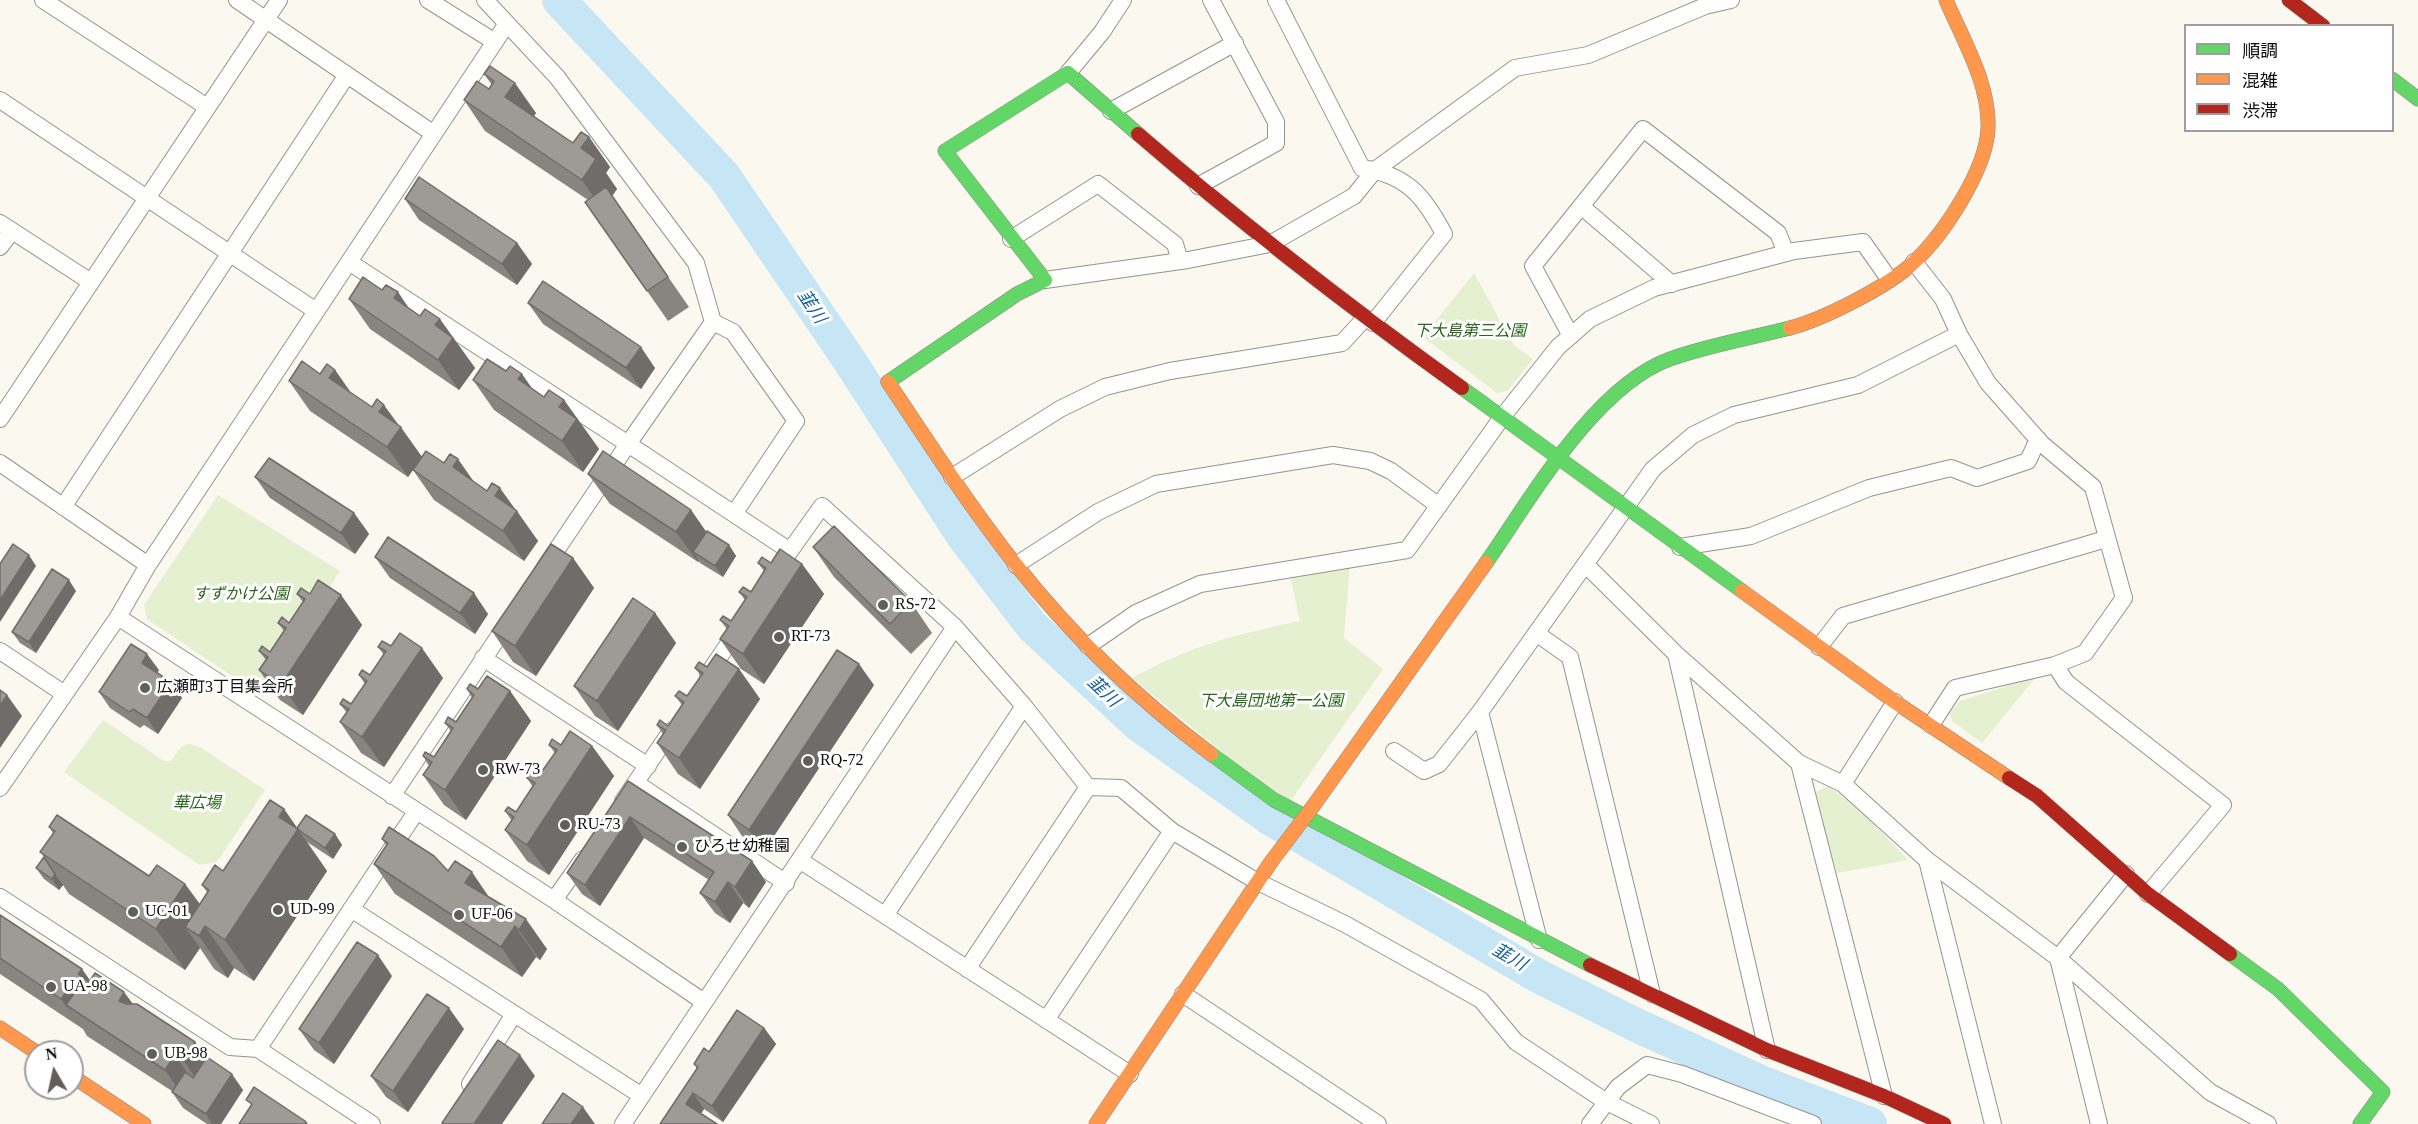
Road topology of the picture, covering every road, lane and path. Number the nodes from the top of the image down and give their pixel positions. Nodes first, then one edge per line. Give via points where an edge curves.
1 (43, 0) edge
2 (237, 0) edge
3 (279, 0) edge
4 (428, 0) edge
5 (484, 0) edge
6 (1123, 0) edge
7 (1211, 0) edge
8 (1276, 0) edge
9 (1731, 0) edge
10 (1947, 0) edge
11 (2289, 0) edge
12 (266, 18) junction
13 (2320, 24) edge
14 (506, 25) junction
15 (495, 42) junction
16 (1235, 43) junction
17 (1068, 73) junction
18 (347, 75) junction
19 (2394, 81) edge
20 (2418, 99) edge
21 (0, 100) edge
22 (207, 107) junction
23 (1111, 111) junction
24 (434, 134) junction
25 (1375, 170) junction
26 (1198, 186) junction
27 (147, 198) junction
28 (1581, 206) junction
29 (6, 227) edge
30 (1011, 239) junction
31 (1269, 244) junction
32 (0, 247) edge
33 (1785, 253) junction
34 (230, 254) junction
35 (1180, 261) junction
36 (349, 262) junction
37 (1914, 262) junction
38 (1889, 279) junction
39 (1045, 280) junction
40 (91, 282) junction
41 (1672, 284) junction
42 (316, 311) junction
43 (1369, 320) junction
44 (713, 322) junction
45 (1959, 334) junction
46 (1571, 336) junction
47 (1503, 416) junction
48 (0, 419) edge
49 (2038, 439) junction
50 (628, 444) junction
51 (1561, 461) junction
52 (0, 463) edge
53 (952, 477) junction
54 (1439, 506) junction
55 (63, 507) junction
56 (1624, 507) junction
57 (734, 514) junction
58 (2106, 539) junction
59 (1680, 547) junction
60 (790, 551) junction
61 (148, 565) junction
62 (1016, 565) junction
63 (1586, 565) junction
64 (536, 580) edge
65 (764, 590) edge
66 (751, 609) edge
67 (516, 610) edge
68 (118, 617) junction
69 (955, 627) junction
70 (1536, 633) junction
71 (1088, 646) junction
72 (1819, 647) junction
73 (0, 651) edge
74 (1676, 654) junction
75 (483, 658) junction
76 (2055, 665) junction
77 (699, 688) edge
78 (63, 693) junction
79 (1895, 702) junction
80 (1024, 706) junction
81 (1480, 712) junction
82 (680, 717) edge
83 (1931, 725) junction
84 (1394, 751) dead end
85 (1799, 763) junction
86 (648, 766) junction
87 (636, 783) junction
88 (1843, 784) junction
89 (1088, 787) junction
90 (0, 788) edge
91 (392, 796) junction
92 (416, 812) junction
93 (615, 812) edge
94 (1172, 831) junction
95 (595, 842) edge
96 (1926, 860) junction
97 (801, 861) junction
98 (2126, 874) junction
99 (1256, 881) junction
100 (786, 882) junction
101 (2148, 894) junction
102 (0, 897) edge
103 (554, 900) junction
104 (351, 909) junction
105 (886, 914) junction
106 (1539, 940) junction
107 (2058, 958) junction
108 (967, 969) junction
109 (1183, 994) junction
110 (1652, 994) junction
111 (704, 1002) junction
112 (514, 1014) junction
113 (1046, 1020) junction
114 (0, 1028) edge
115 (24, 1044) edge
116 (258, 1050) junction
117 (1767, 1050) junction
118 (1130, 1074) junction
119 (84, 1084) edge
120 (463, 1094) edge
121 (642, 1096) junction
122 (1884, 1096) junction
123 (1605, 1101) junction
124 (144, 1124) edge
125 (372, 1124) edge
126 (623, 1124) edge
127 (1096, 1124) edge
128 (1378, 1124) edge
129 (1590, 1124) edge
130 (1651, 1124) edge
131 (1813, 1124) edge
132 (1944, 1124) edge
133 (1993, 1124) edge
134 (2099, 1124) edge
135 (2268, 1124) edge
136 (2360, 1124) edge

1 - 22 street
2 - 12 street
3 - 12 street
4 - 15 street
5 - 14 street
6 - 17 street
7 - 16 street
8 - 25 street via 1362,168
9 - 25 street via 1705,6 1588,55 1515,68
10 - 37 street via 1984,88 1988,129 1980,163 1959,206
11 - 13 street
12 - 18 street
12 - 22 street
14 - 15 street
14 - 44 street via 557,77 696,263
15 - 24 street
16 - 23 street
16 - 26 street via 1276,122 1276,143
17 - 23 street
17 - 30 street via 945,151
18 - 24 street
18 - 34 street
19 - 20 street
21 - 27 street
22 - 27 street
23 - 26 street
24 - 36 street
25 - 31 street via 1354,196
25 - 43 street via 1398,178 1428,203 1444,234
26 - 31 street
27 - 34 street
27 - 40 street
28 - 33 street via 1643,129 1778,233
28 - 41 street
28 - 46 street via 1533,266
29 - 32 street
29 - 40 street
30 - 35 street via 1098,184 1175,244
30 - 39 street
31 - 35 street
31 - 43 street
33 - 38 street via 1863,242
33 - 41 street
34 - 42 street
34 - 55 street
35 - 39 street
36 - 42 street
36 - 50 street
37 - 38 street
37 - 45 street via 1943,299
38 - 51 street via 1800,325 1669,359 1631,381 1590,416
39 - 53 street via 1017,294 888,381
40 - 48 street
41 - 46 street via 1654,288 1590,319
42 - 61 street
43 - 47 street
43 - 53 street via 1342,343 1170,371 1105,387 1060,409
44 - 50 street
44 - 57 street via 733,332 796,421
45 - 49 street via 1988,383
45 - 56 street via 1858,385 1734,415 1693,435 1653,469
46 - 47 street
47 - 51 street
47 - 54 street
49 - 58 street via 2093,487
49 - 59 street via 2028,461 1977,478 1951,468 1869,488 1751,536
50 - 57 street
50 - 64 street
51 - 56 street
51 - 99 street, bridge
52 - 55 street
53 - 62 street
54 - 62 street via 1391,471 1370,461 1333,455 1156,484 1098,512
54 - 71 street via 1407,550 1200,584 1136,613
55 - 61 street
56 - 59 street
56 - 63 street
57 - 60 street
58 - 72 street via 1843,616
58 - 76 street via 2124,598 2085,653
59 - 72 street
60 - 65 street
60 - 69 street via 822,506
61 - 68 street
62 - 71 street
63 - 70 street
63 - 74 street
66 - 77 street
67 - 75 street
68 - 78 street
68 - 91 street
69 - 80 street
69 - 97 street
70 - 81 street
70 - 110 street via 1570,657
71 - 106 street via 1158,714 1274,800
72 - 79 street
73 - 78 street
74 - 85 street
74 - 117 street
75 - 86 street
75 - 91 street
76 - 83 street via 1955,688
76 - 101 street via 2066,682 2223,805
78 - 90 street
79 - 83 street
79 - 88 street
80 - 89 street
80 - 105 street
81 - 84 street via 1438,764 1424,771
81 - 106 street
82 - 86 street
83 - 98 street via 2037,796
85 - 88 street
85 - 122 street
86 - 87 street
87 - 93 street
87 - 100 street
88 - 96 street
89 - 94 street via 1121,788
89 - 108 street
91 - 92 street
92 - 103 street
92 - 104 street
94 - 99 street
94 - 113 street
95 - 103 street
96 - 107 street
96 - 133 street
97 - 100 street
97 - 105 street
98 - 101 street
98 - 107 street
99 - 109 street
99 - 123 street via 1345,924 1481,1000 1516,1042
100 - 111 street
101 - 136 street via 2278,989 2383,1092
102 - 116 street via 230,1047
103 - 111 street
104 - 112 street
104 - 116 street
105 - 108 street
106 - 110 street
107 - 134 street
107 - 135 street via 2210,1092
108 - 113 street
109 - 118 street
109 - 128 street
110 - 117 street
111 - 121 street
112 - 120 street
112 - 121 street
113 - 118 street
114 - 115 street
116 - 125 street
117 - 122 street
118 - 127 street
119 - 124 street
121 - 126 street
122 - 132 street
123 - 129 street
123 - 130 street
123 - 131 street via 1647,1065 1682,1074

